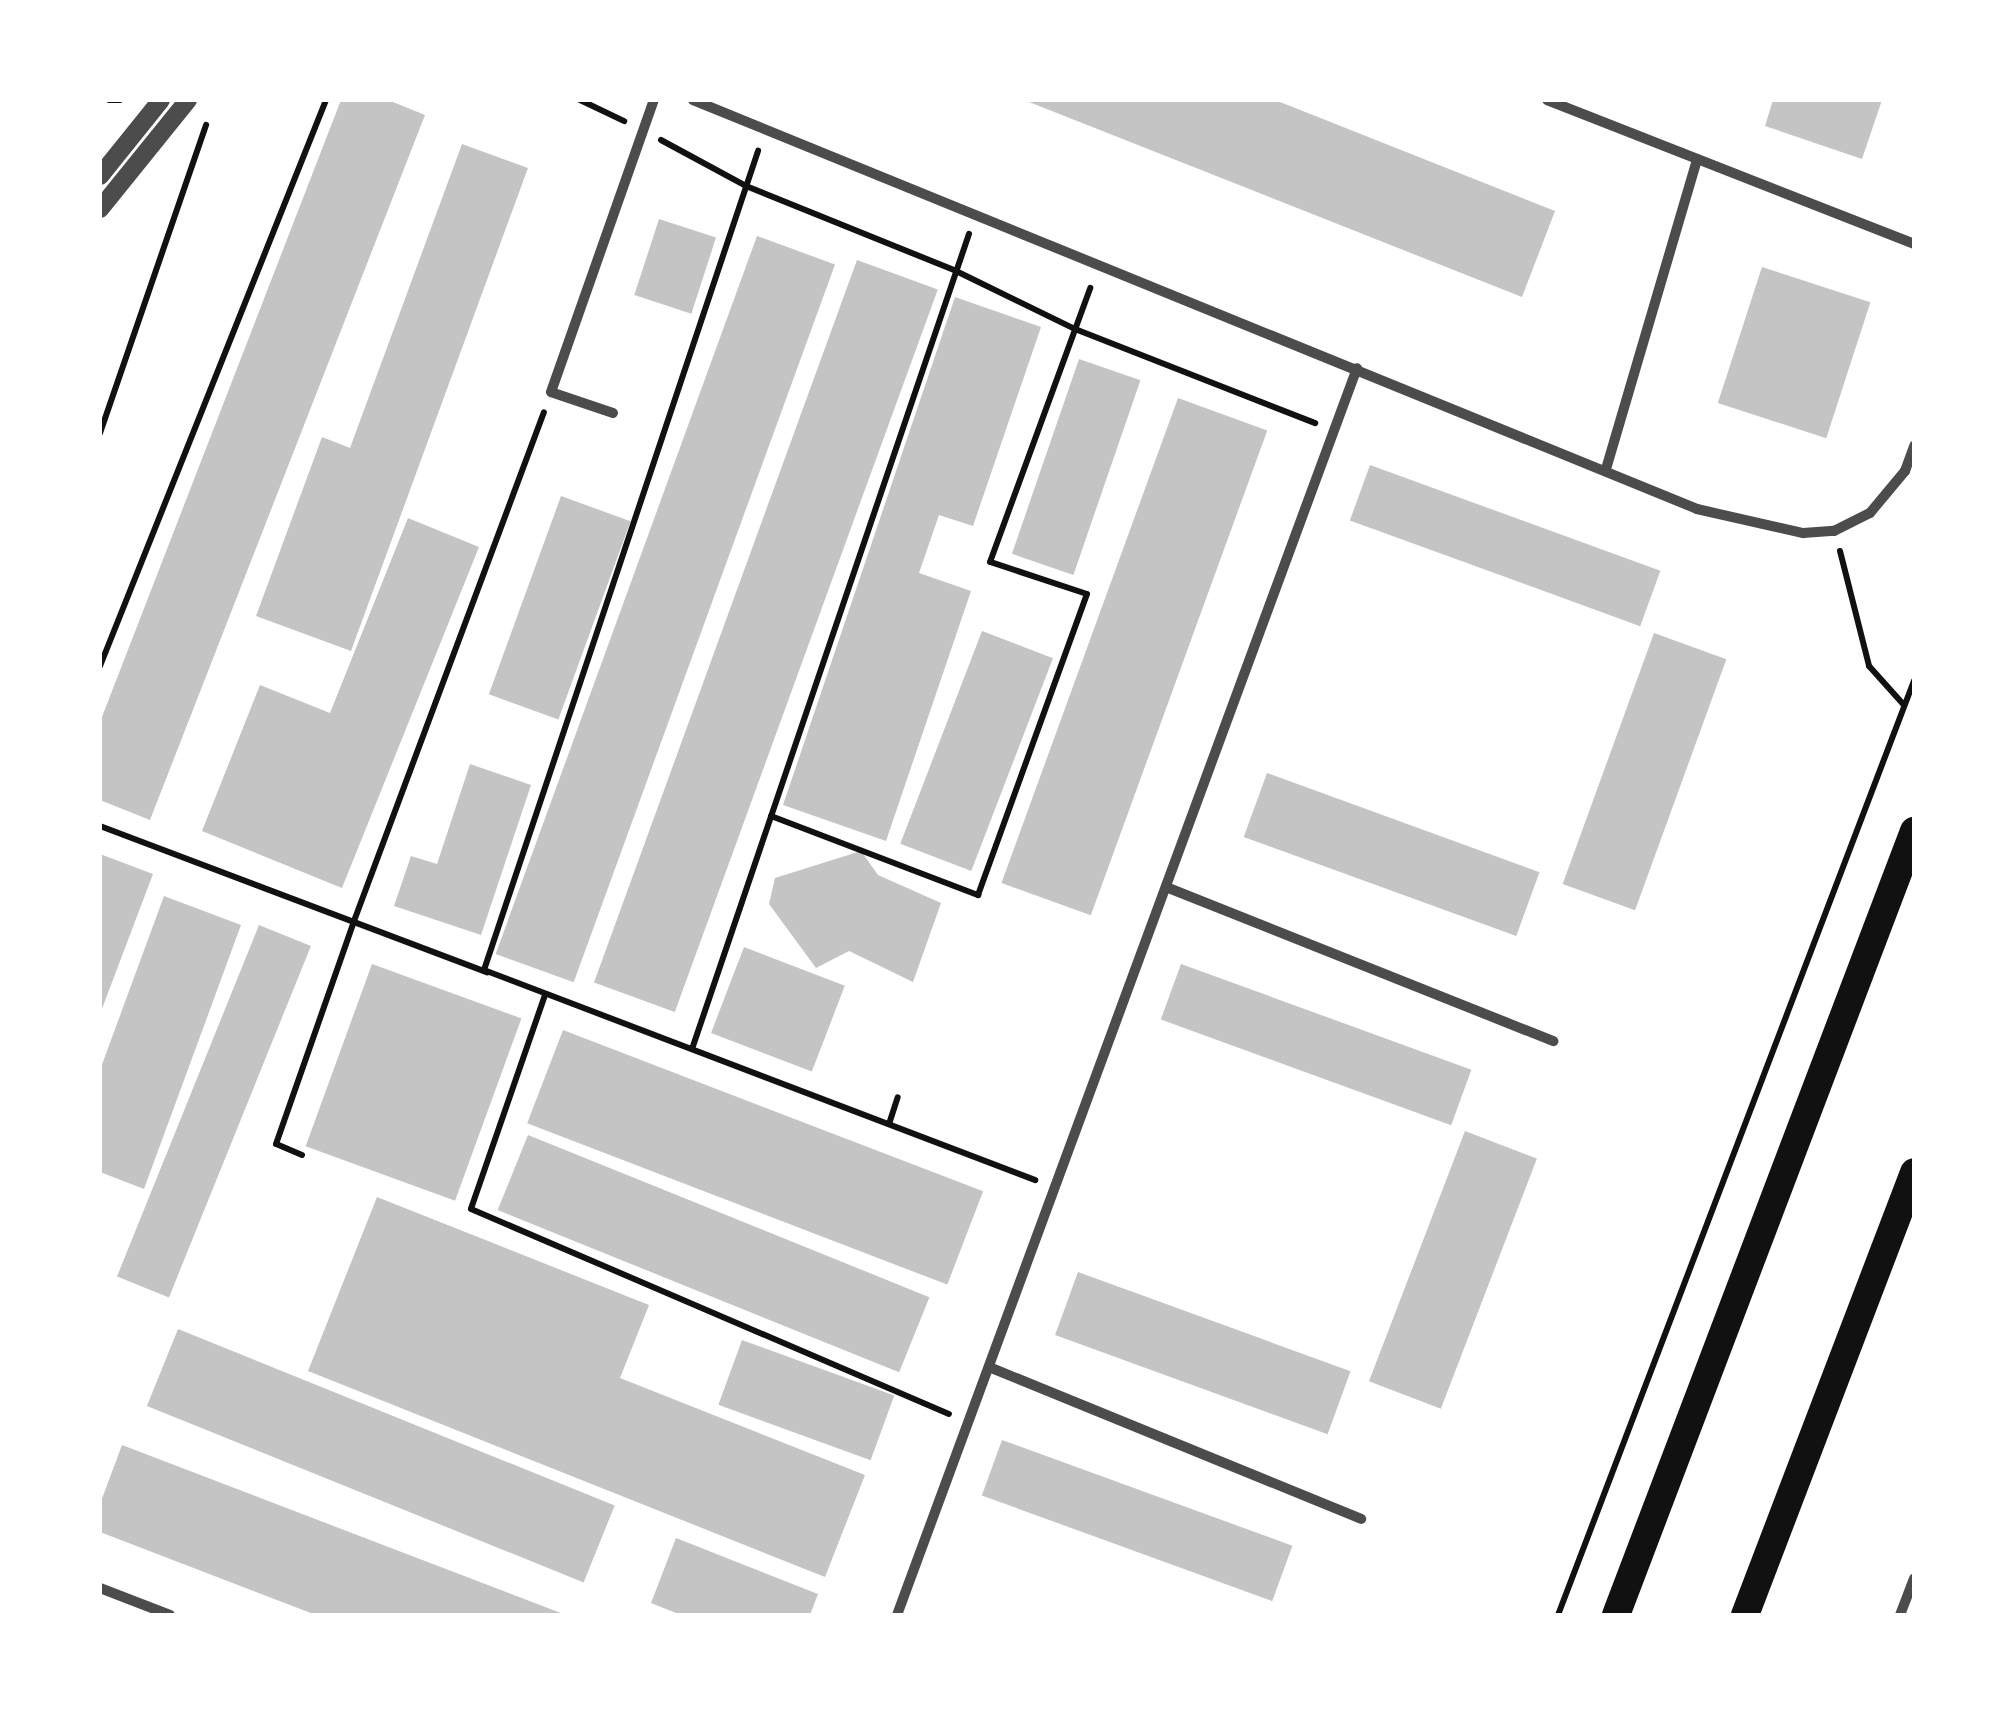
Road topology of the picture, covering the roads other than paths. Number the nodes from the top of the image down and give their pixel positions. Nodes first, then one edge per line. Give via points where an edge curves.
1 (161, 100) edge
2 (188, 100) edge
3 (654, 100) edge
4 (692, 100) edge
5 (1546, 100) edge
6 (1697, 159) junction
7 (100, 176) edge
8 (100, 209) edge
9 (1914, 244) edge
10 (1357, 368) junction
11 (613, 413) dead end
12 (1914, 446) edge
13 (1606, 469) junction
14 (1914, 831) edge
15 (1166, 887) junction
16 (1554, 1041) dead end
17 (1914, 1172) edge
18 (988, 1368) junction
19 (1361, 1519) dead end
20 (1914, 1579) edge
21 (100, 1588) edge
22 (170, 1615) edge
23 (898, 1615) edge
24 (1616, 1615) edge
25 (1745, 1615) edge
26 (1900, 1615) edge

1 - 7 street
2 - 8 street
3 - 11 street via 551,392
4 - 10 street
5 - 6 street
6 - 9 street
6 - 13 street
10 - 13 street
10 - 15 street
12 - 13 street via 1905,471 1870,513 1834,530 1803,533 1696,509
14 - 24 highway
15 - 16 street
15 - 18 street
17 - 25 highway
18 - 19 street
18 - 23 street
20 - 26 street
21 - 22 street

